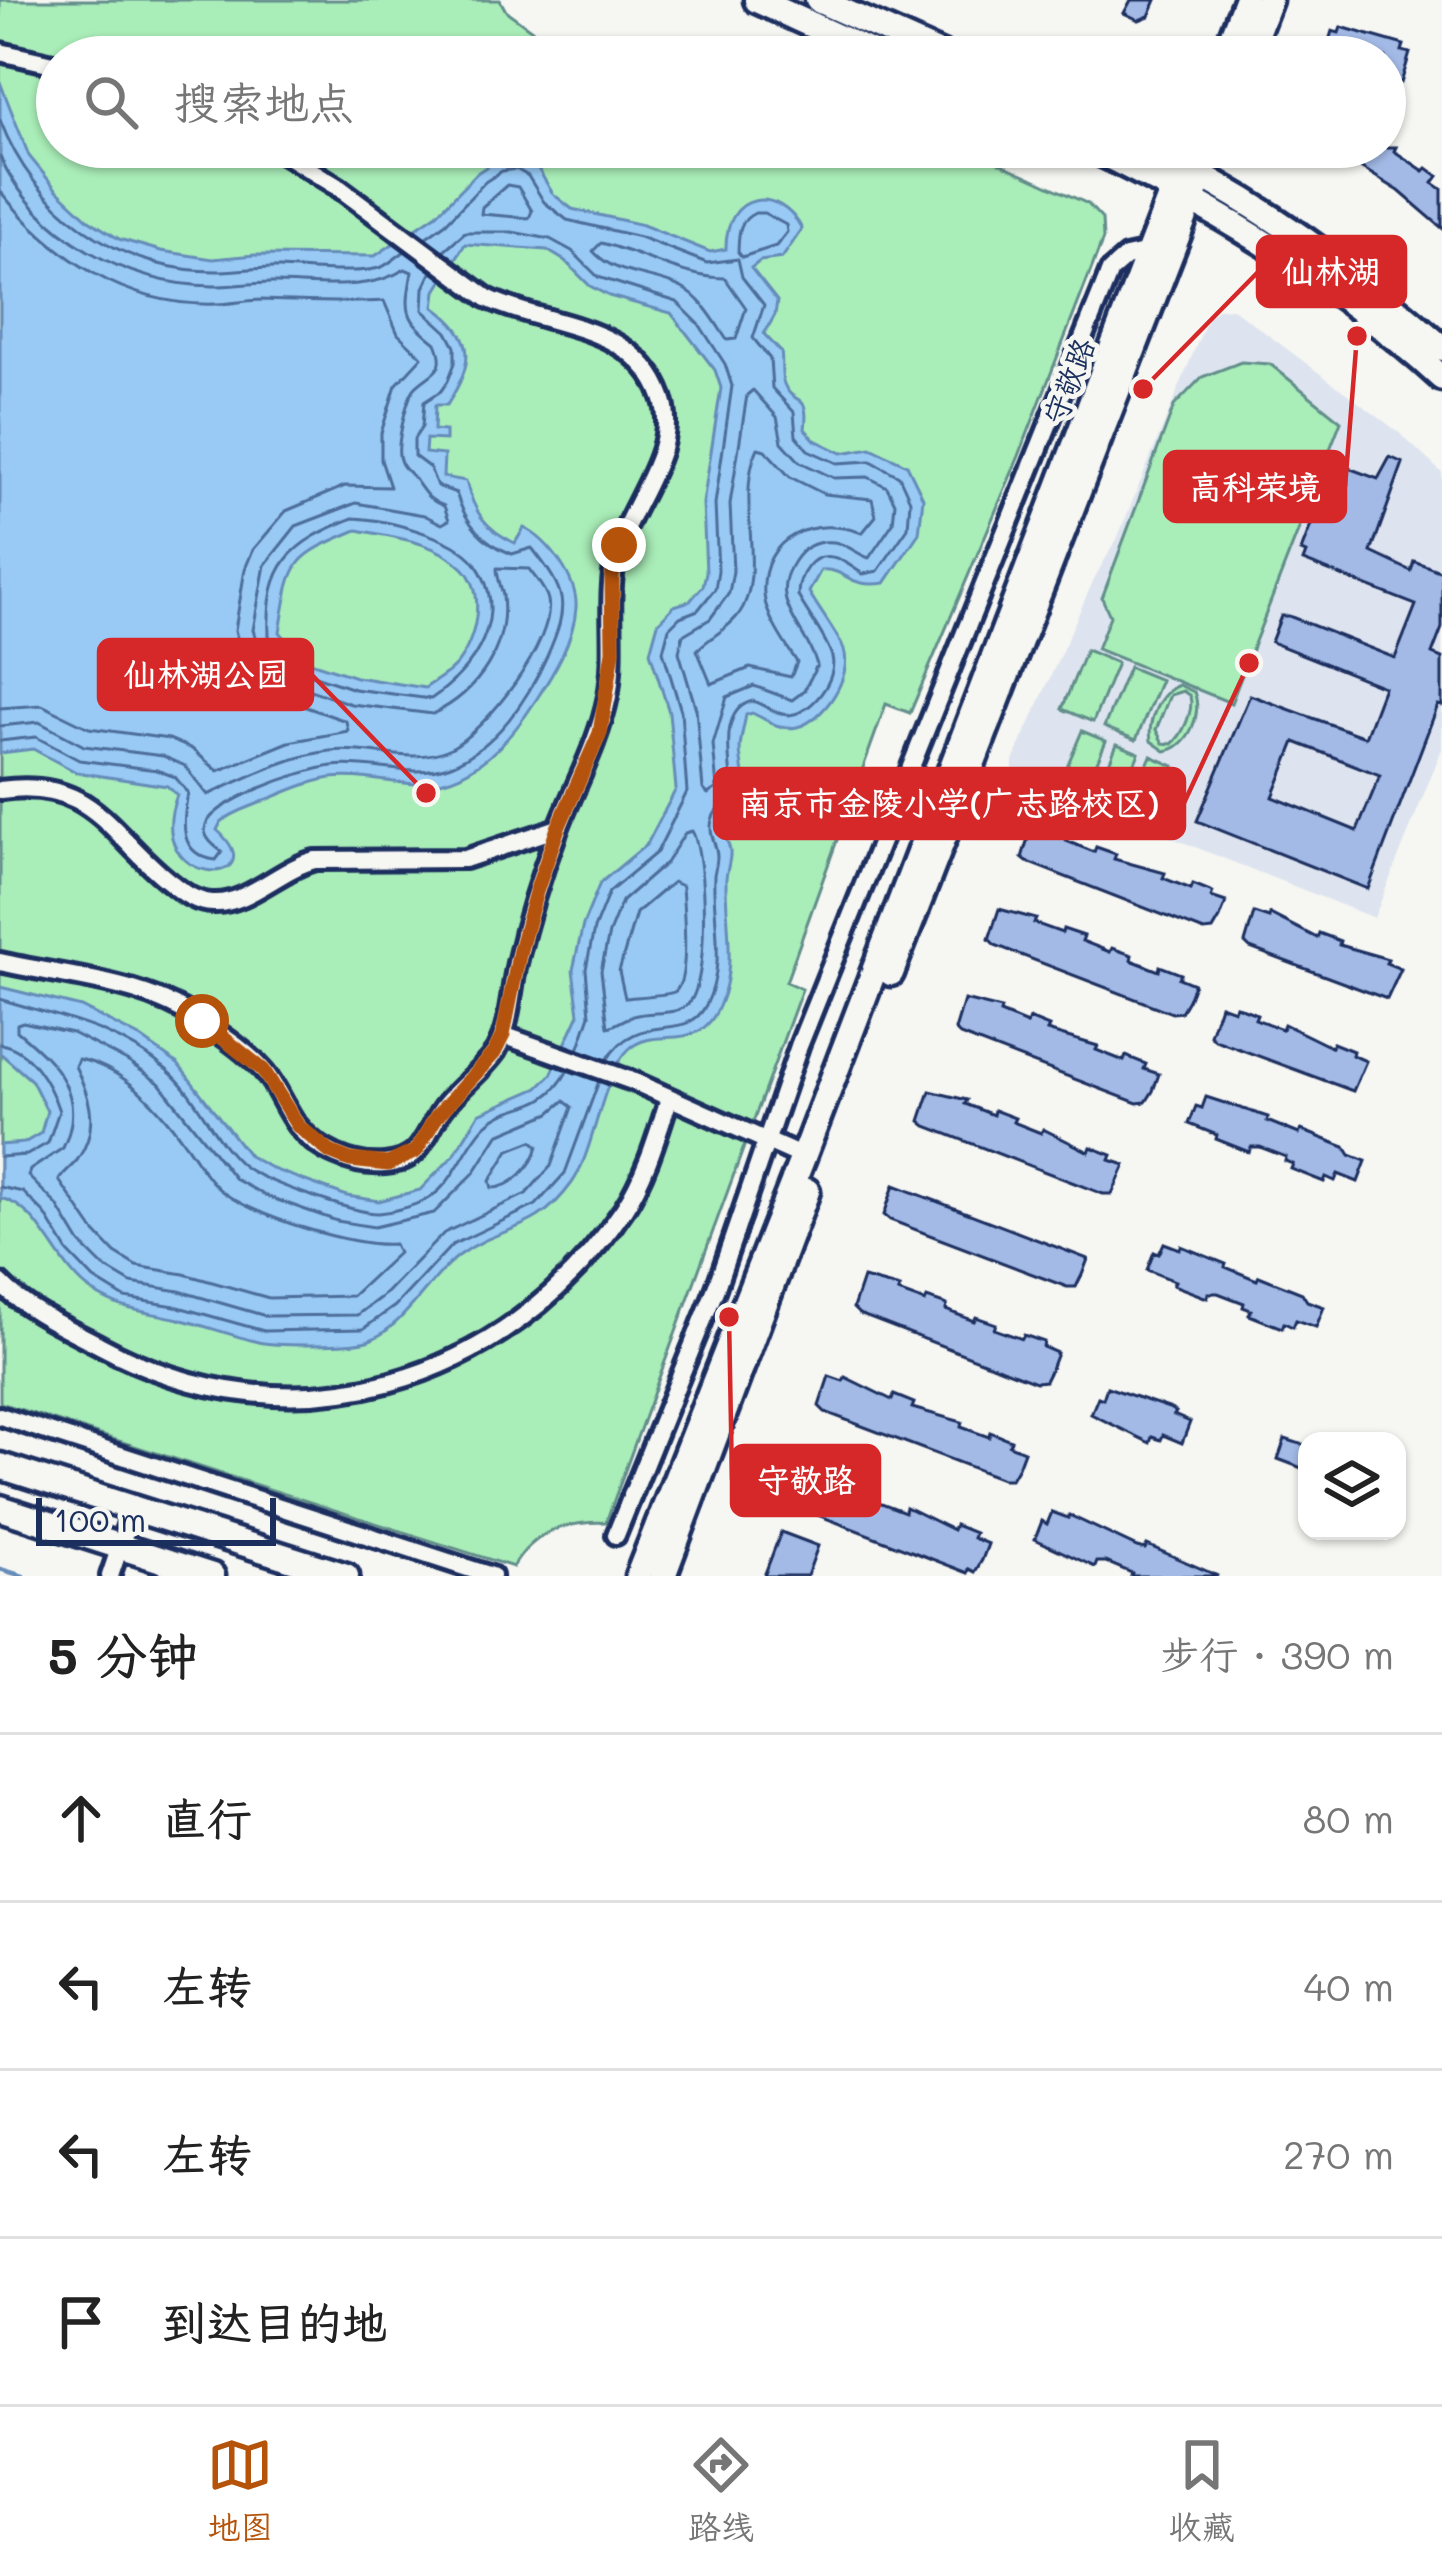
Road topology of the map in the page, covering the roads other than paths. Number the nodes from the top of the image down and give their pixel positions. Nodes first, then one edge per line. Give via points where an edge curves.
1 (757, 0) edge
2 (818, 0) edge
3 (1246, 0) edge
4 (1269, 0) edge
5 (835, 36) edge
6 (899, 36) edge
7 (1232, 36) edge
8 (1255, 36) edge
9 (4, 53) edge
10 (36, 60) edge
11 (307, 168) edge
12 (1188, 175) edge
13 (1149, 252) junction
14 (1442, 349) edge
15 (1442, 377) edge
16 (0, 790) edge
17 (558, 828) junction
18 (0, 962) edge
19 (503, 1035) junction
20 (669, 1099) junction
21 (767, 1142) junction
22 (803, 1157) junction
23 (2, 1290) edge
24 (0, 1416) edge
25 (0, 1466) edge
26 (0, 1508) edge
27 (132, 1511) junction
28 (616, 1535) dead end
29 (121, 1548) junction
30 (110, 1576) edge
31 (212, 1576) edge
32 (346, 1576) edge
33 (492, 1576) edge
34 (638, 1576) edge
35 (663, 1576) edge

1 - 5 main road
2 - 6 main road
3 - 7 main road
4 - 8 main road
9 - 10 street
11 - 17 street via 510,309 610,338 662,398 658,453 612,577 613,651 600,733
12 - 13 main road, 守敬路
12 - 14 main road via 1354,274
12 - 15 main road
12 - 35 main road, 守敬路
13 - 21 street via 1110,271
13 - 22 main road, 守敬路
16 - 17 street via 44,787 83,802 161,875 210,904 315,860 465,859
17 - 19 street
18 - 19 street via 172,1004 263,1070 310,1138 372,1164 416,1151
19 - 20 street
20 - 21 street
20 - 23 street via 639,1182 579,1264 485,1345 393,1382 306,1394 178,1380
21 - 22 street
21 - 28 street
22 - 34 main road, 守敬路
24 - 33 street
25 - 27 main road
26 - 29 main road
27 - 29 street
27 - 32 main road
29 - 30 street
29 - 31 main road

